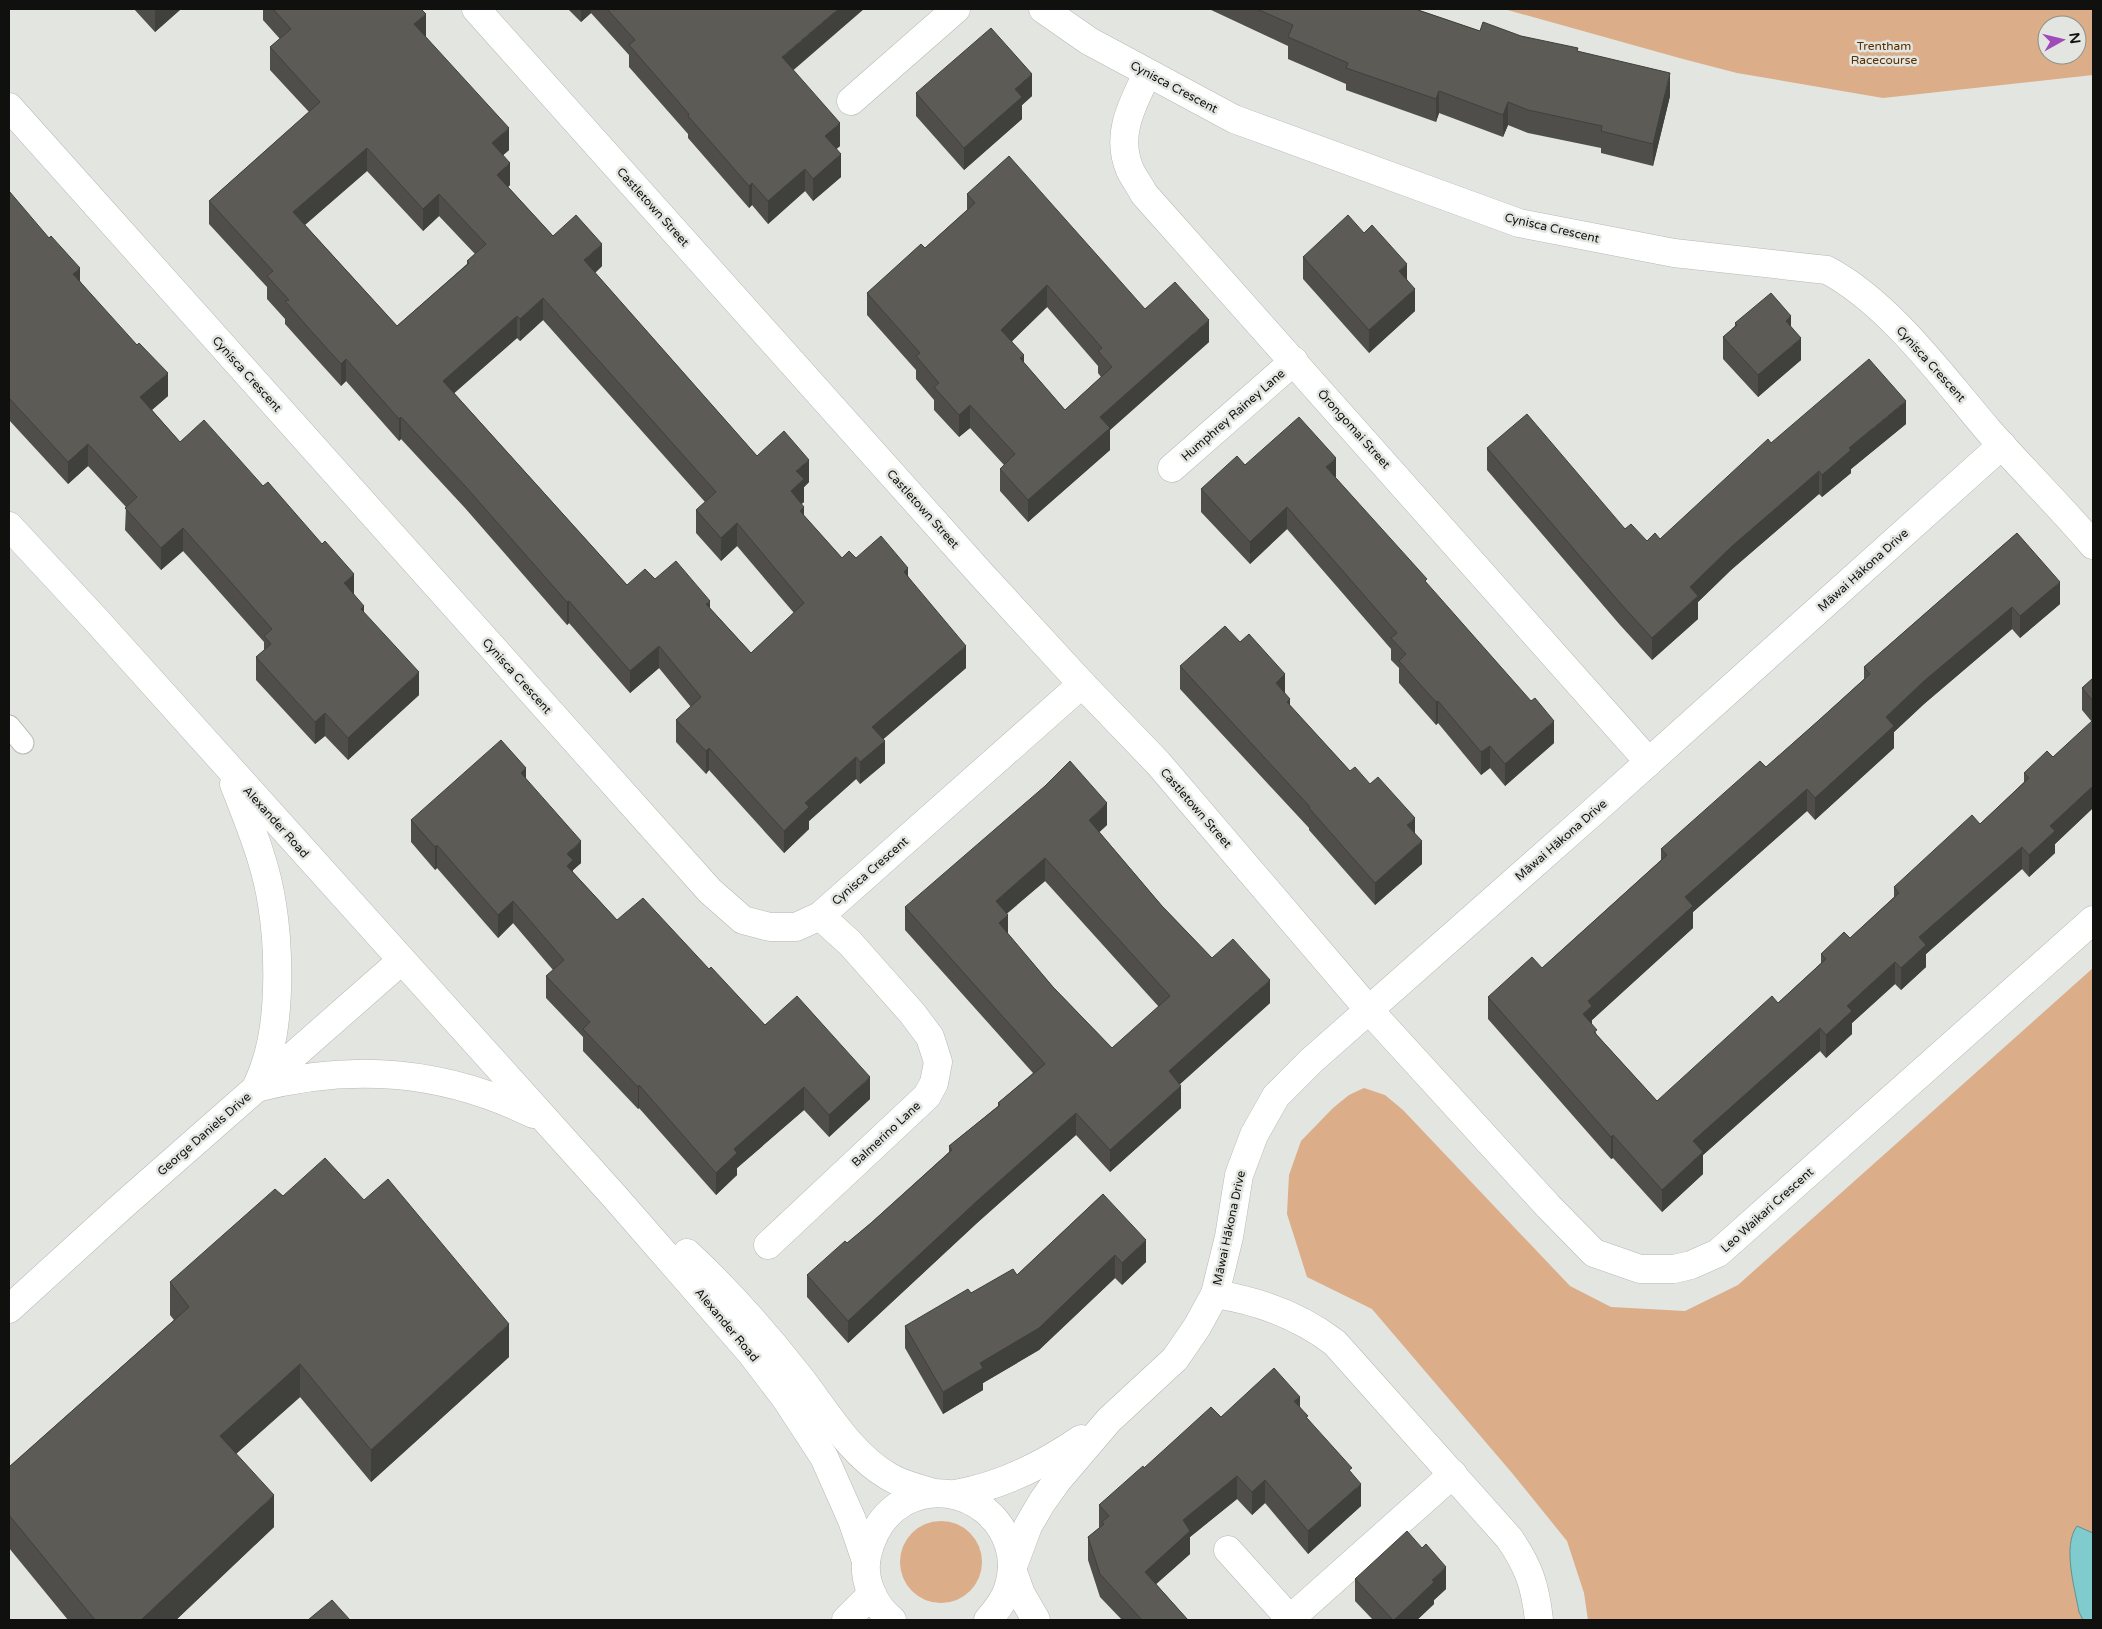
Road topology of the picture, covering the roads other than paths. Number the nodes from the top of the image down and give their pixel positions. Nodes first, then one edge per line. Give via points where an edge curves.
1 (476, 9) edge
2 (956, 9) edge
3 (1043, 9) edge
4 (1147, 74) junction
5 (851, 101) dead end
6 (9, 108) edge
7 (1294, 361) junction
8 (2002, 445) junction
9 (1172, 468) dead end
10 (9, 526) edge
11 (2093, 545) edge
12 (1082, 684) junction
13 (9, 726) edge
14 (23, 743) dead end
15 (1649, 762) junction
16 (229, 769) junction
17 (820, 916) junction
18 (2093, 920) edge
19 (401, 961) junction
20 (1369, 1010) junction
21 (256, 1088) junction
22 (543, 1119) junction
23 (768, 1244) dead end
24 (1216, 1294) junction
25 (11, 1304) edge
26 (1109, 1420) junction
27 (1453, 1474) junction
28 (945, 1494) junction
29 (1228, 1550) dead end
30 (866, 1561) junction
31 (1012, 1569) junction
32 (872, 1594) junction
33 (1290, 1619) edge
34 (846, 1620) edge
35 (892, 1620) edge
36 (988, 1620) edge
37 (1036, 1620) edge
38 (1539, 1620) edge

1 - 12 street, Castletown Street
2 - 5 street
3 - 4 street, Cynisca Crescent via 1089,41
4 - 7 street, Ōrongomai Street via 1124,128 1124,148 1130,170 1144,194
4 - 8 street, Cynisca Crescent via 1234,119 1519,223 1674,253 1827,270 1848,281 1877,305
6 - 17 street, Cynisca Crescent via 720,902 744,920 770,927 796,927
7 - 9 street, Humphrey Rainey Lane
7 - 15 street, Ōrongomai Street
8 - 11 street
8 - 15 street, Māwai Hākona Drive
10 - 16 street, Alexander Road
12 - 17 street, Cynisca Crescent
12 - 20 street, Castletown Street via 1158,763
13 - 14 lane
15 - 20 street, Māwai Hākona Drive
16 - 19 street, Alexander Road
16 - 21 street via 260,857 272,903 277,950 276,1002 269,1052
17 - 23 street, Balmerino Lane via 850,942 912,1013 930,1036 938,1062 934,1083 927,1096
18 - 20 street, Leo Waikari Crescent via 1718,1253 1674,1269 1640,1270 1594,1253
19 - 21 street, George Daniels Drive
19 - 22 street, Alexander Road
20 - 24 street, Māwai Hākona Drive via 1276,1096 1254,1135 1239,1175 1230,1237
21 - 22 street via 326,1074 369,1072 413,1076 505,1100
21 - 25 street, George Daniels Drive
22 - 28 street, Alexander Road via 708,1273 864,1457 887,1476 903,1484
22 - 30 street, Alexander Road via 694,1285 786,1400 824,1457
24 - 26 street, Māwai Hākona Drive via 1175,1359
24 - 27 street, Māwai Hākona Drive via 1295,1317 1335,1343
26 - 28 street, Māwai Hākona Drive via 1057,1456 1030,1470 1001,1483
26 - 31 street, Māwai Hākona Drive via 1042,1502 1021,1542
27 - 33 street
27 - 38 street, Māwai Hākona Drive via 1510,1538 1526,1562
28 - 30 street, Alexander Road via 914,1497 895,1508 870,1540
28 - 31 street, Alexander Road via 974,1502 990,1513 1010,1548
29 - 33 street
30 - 32 street, Alexander Road
31 - 36 street, Alexander Road via 1008,1589 999,1608
31 - 37 street, Alexander Road via 1021,1594
32 - 34 street
32 - 35 street, Alexander Road

